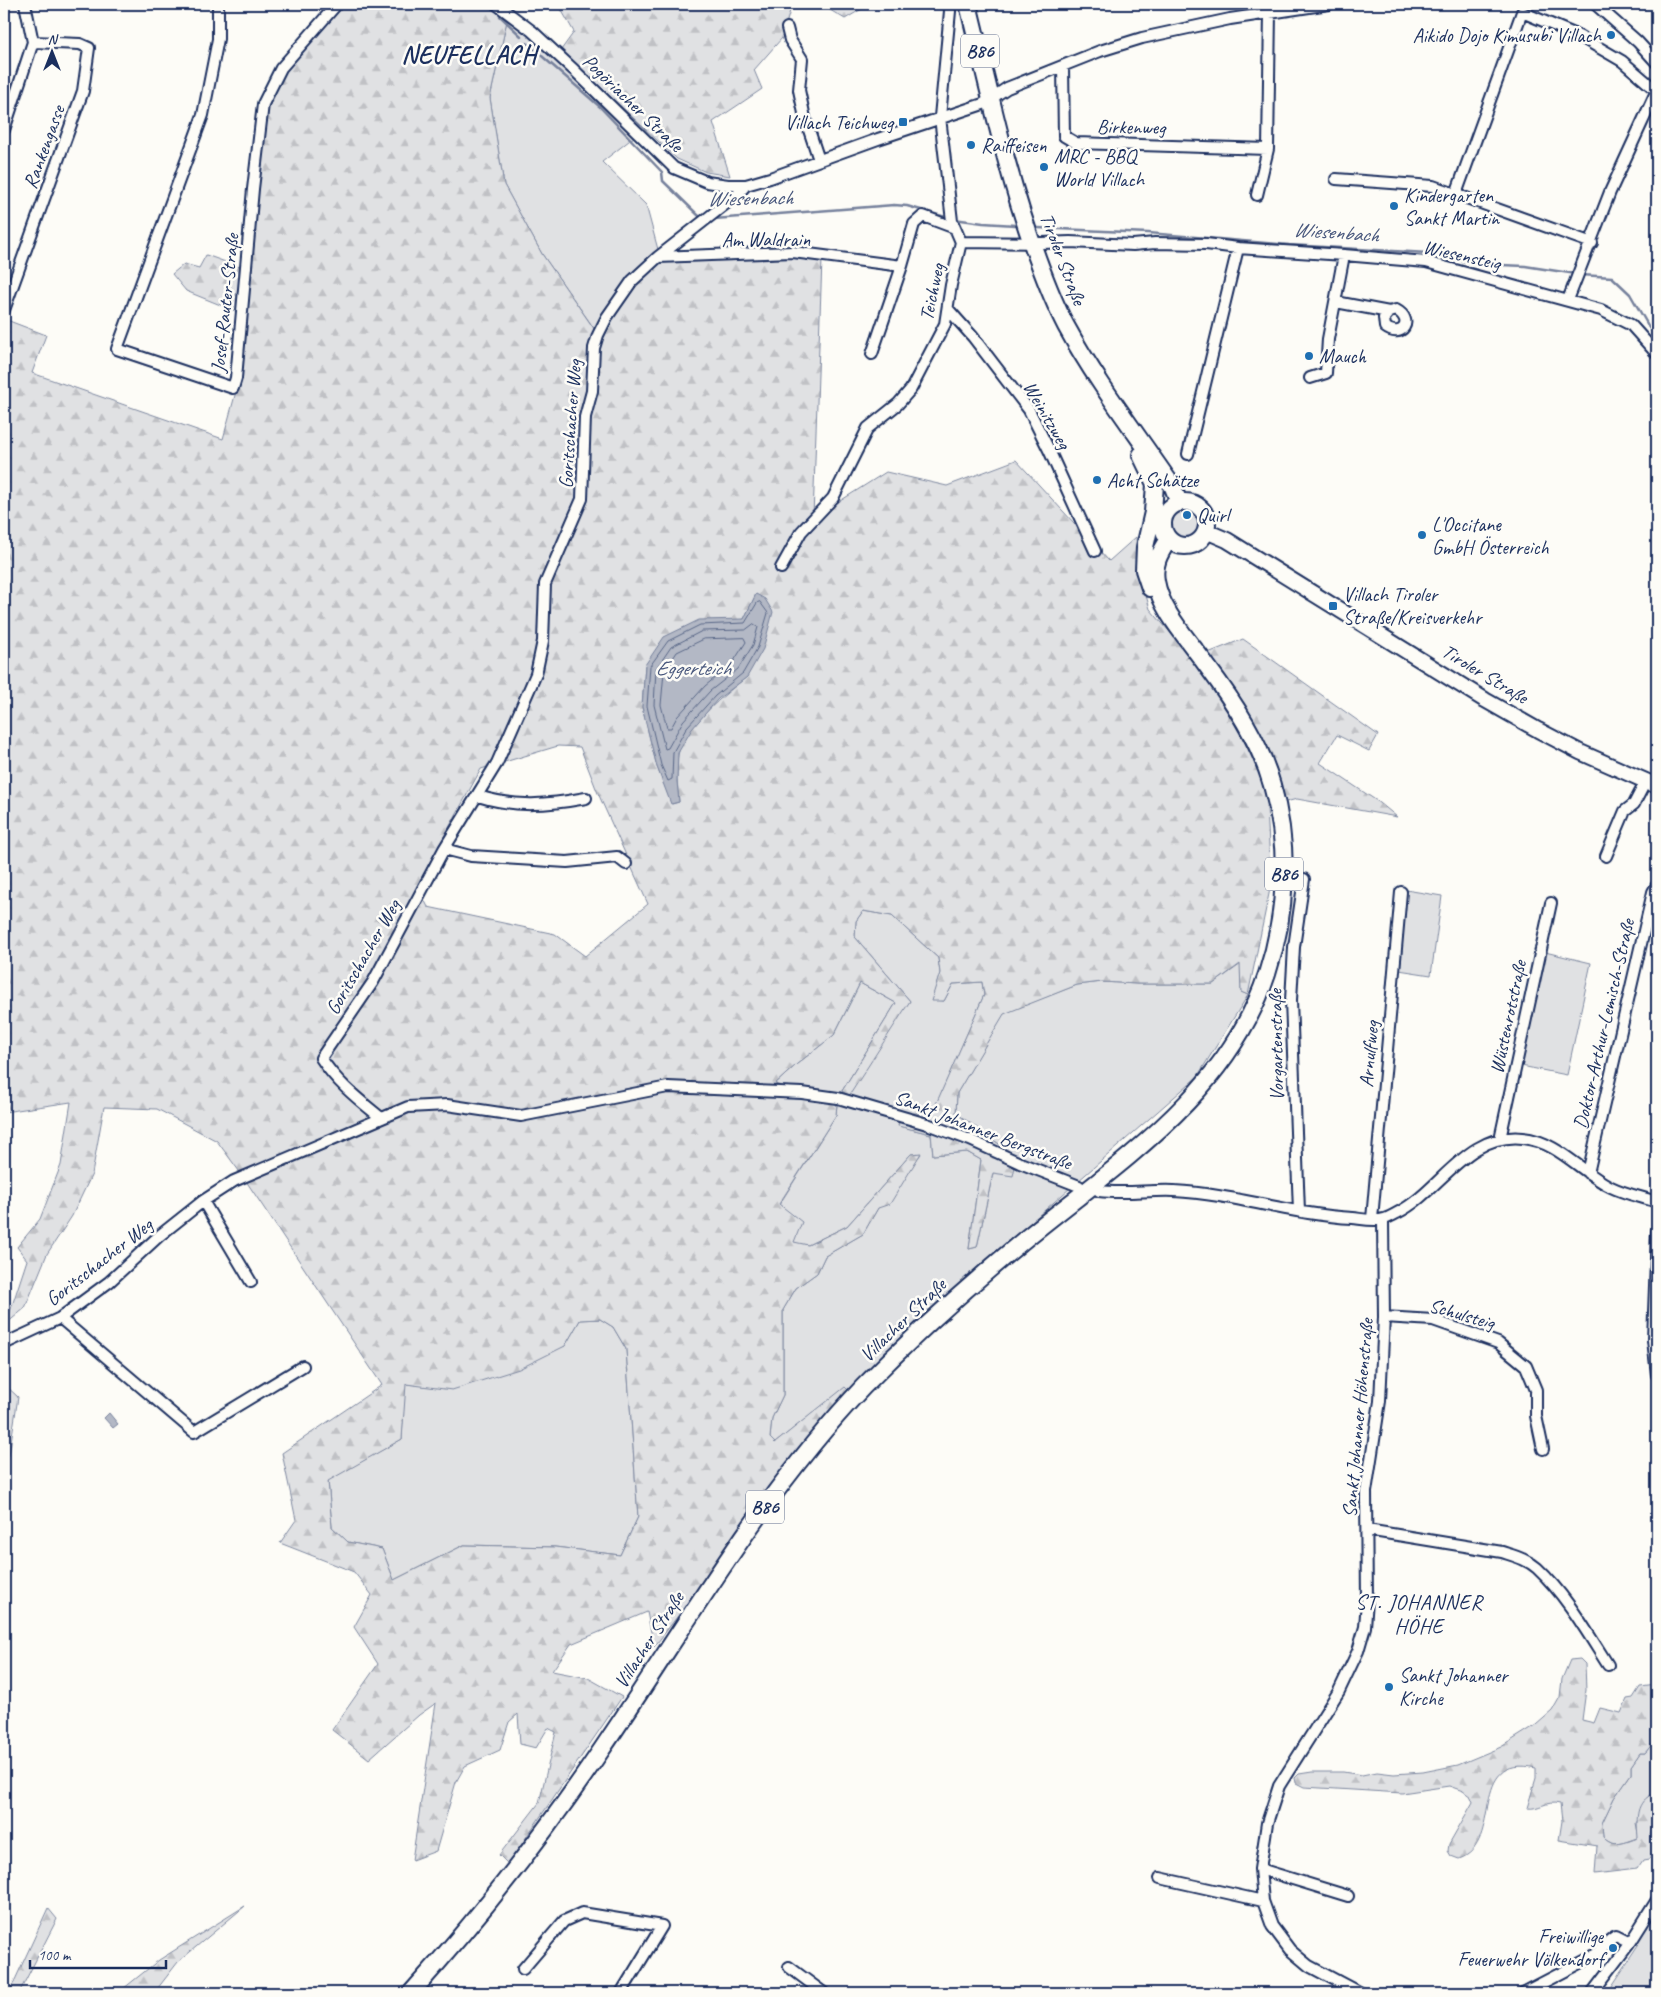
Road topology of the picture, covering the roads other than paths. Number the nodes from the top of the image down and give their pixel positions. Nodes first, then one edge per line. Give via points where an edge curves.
1 (25, 4) edge
2 (218, 4) edge
3 (337, 4) edge
4 (496, 4) edge
5 (949, 4) edge
6 (968, 4) edge
7 (1329, 4) edge
8 (1595, 4) edge
9 (1270, 12) junction
10 (788, 28) dead end
11 (33, 42) junction
12 (1657, 63) edge
13 (1063, 66) junction
14 (1657, 90) edge
15 (992, 98) junction
16 (940, 118) junction
17 (4, 130) edge
18 (1268, 149) junction
19 (819, 160) junction
20 (1336, 179) dead end
21 (746, 186) junction
22 (1456, 194) junction
23 (1257, 195) dead end
24 (953, 221) junction
25 (961, 242) junction
26 (1032, 243) junction
27 (1592, 243) junction
28 (1238, 248) junction
29 (1344, 254) junction
30 (658, 257) junction
31 (902, 266) junction
32 (1568, 300) junction
33 (1336, 302) junction
34 (948, 309) junction
35 (4, 310) edge
36 (1389, 312) dead end
37 (872, 354) dead end
38 (1657, 354) edge
39 (1310, 378) dead end
40 (1132, 430) junction
41 (1188, 454) dead end
42 (1179, 503) junction
43 (1206, 531) junction
44 (1169, 539) junction
45 (1095, 551) dead end
46 (781, 568) dead end
47 (1172, 617) junction
48 (1652, 784) edge
49 (478, 796) junction
50 (586, 798) dead end
51 (444, 849) junction
52 (1606, 856) dead end
53 (626, 864) dead end
54 (1304, 880) dead end
55 (1657, 885) edge
56 (1401, 892) dead end
57 (1551, 903) dead end
58 (381, 1118) junction
59 (1500, 1139) junction
60 (1588, 1173) junction
61 (234, 1181) joint
62 (1079, 1186) dead end
63 (1099, 1191) dead end
64 (203, 1201) junction
65 (1657, 1202) edge
66 (1299, 1211) junction
67 (1372, 1219) junction
68 (1383, 1220) junction
69 (1657, 1231) edge
70 (251, 1282) dead end
71 (1384, 1317) junction
72 (60, 1318) junction
73 (4, 1344) edge
74 (304, 1366) dead end
75 (1657, 1375) edge
76 (1543, 1448) dead end
77 (1367, 1530) junction
78 (1608, 1665) dead end
79 (1260, 1869) junction
80 (1160, 1878) dead end
81 (1348, 1896) dead end
82 (1657, 1900) edge
83 (1263, 1901) junction
84 (1630, 1943) junction
85 (789, 1967) dead end
86 (524, 1969) dead end
87 (411, 1993) edge
88 (621, 1993) edge
89 (824, 1993) edge
90 (1360, 1993) edge
91 (1522, 1993) edge
92 (1592, 1993) edge

1 - 11 street
2 - 3 street, Josef-Rauter-Straße via 218,39 203,115 118,349 233,388 263,104 281,68
4 - 21 street, Pogöriacher Straße via 567,63 674,168 707,182
5 - 16 street, Teichweg
6 - 15 main road, Tiroler Straße / B86
7 - 9 street, Pogöriacher Straße
8 - 12 street
9 - 13 street, Pogöriacher Straße via 1142,38
9 - 18 street
10 - 19 street via 790,40 802,59 799,90
11 - 17 street
11 - 35 street, Rankengasse via 80,44 89,48 83,91
13 - 15 street, Pogöriacher Straße via 1007,88
13 - 18 street, Birkenweg via 1064,136 1076,143
14 - 22 street via 1622,61 1579,36 1522,12
14 - 27 street via 1610,192
15 - 16 street, Pogöriacher Straße
15 - 26 main road, Tiroler Straße / B86
16 - 19 street, Pogöriacher Straße
16 - 24 street, Teichweg
18 - 23 street
19 - 21 street, Pogöriacher Straße
20 - 22 street via 1433,186
21 - 30 street, Goritschacher Weg
22 - 27 street
24 - 25 street, Teichweg
24 - 31 street via 923,216 914,224
25 - 26 street
25 - 34 street, Teichweg
26 - 28 street, Wiesensteig via 1172,243
26 - 40 main road, Tiroler Straße / B86 via 1066,325
27 - 32 street
28 - 29 street, Wiesensteig
28 - 41 street
29 - 32 street, Wiesensteig via 1426,262
29 - 33 street
30 - 31 street, Am Waldrain via 793,252
30 - 49 street, Goritschacher Weg via 632,281 598,335 594,348 592,391 584,417 582,499 545,584 543,641 536,674 497,763
31 - 37 street
32 - 38 street, Wiesensteig via 1601,310 1631,325
33 - 36 street
33 - 39 street via 1328,339 1326,373
34 - 45 street, Weinitzweg via 1029,410
34 - 46 street, Teichweg via 945,324 912,388 868,428 832,498 801,532
40 - 42 main road, Tiroler Straße / B86 via 1174,487
40 - 47 main road, B86 via 1133,440 1155,484 1144,570 1156,604 1164,616
42 - 43 main road via 1191,502 1200,507 1206,517
42 - 44 main road via 1169,509 1164,519
43 - 44 main road via 1198,541 1188,545
43 - 48 main road, Tiroler Straße via 1227,540 1531,726
44 - 47 main road, B86 via 1158,556 1155,571 1156,585
47 - 87 main road, Villacher Straße / B86 via 1236,708 1264,763 1274,794 1284,848 1283,900 1274,949 1266,978 1234,1043 1199,1092 1176,1115 959,1296 825,1429 729,1558 555,1817 487,1905
48 - 52 street, Tiroler Straße via 1625,811
49 - 50 street via 500,803 552,804
49 - 51 street, Goritschacher Weg
51 - 53 street via 471,856 567,862 618,857
51 - 58 street, Goritschacher Weg via 373,982 321,1058 348,1092
54 - 66 street, Vorgartenstraße via 1294,947 1291,1000
55 - 60 street, Doktor-Arthur-Lemisch-Straße
56 - 67 street, Arnulfweg
57 - 59 street, Wüstenrotstraße
58 - 61 street, Sankt Johanner Bergstraße
58 - 62 street, Sankt Johanner Bergstraße via 408,1107 447,1105 521,1116 668,1087 802,1093 838,1098 927,1124
59 - 60 street via 1522,1138 1546,1144
59 - 68 street via 1480,1146 1454,1164 1412,1205
60 - 65 street via 1611,1187
61 - 64 street, Goritschacher Weg
63 - 66 street via 1175,1191
64 - 70 street
64 - 72 street, Goritschacher Weg via 109,1282
66 - 67 street via 1337,1218
67 - 68 street
68 - 71 street, Sankt Johanner Höhenstraße
69 - 75 street via 1653,1340
71 - 76 street, Schulsteig via 1433,1320 1498,1342 1526,1366 1536,1390 1536,1416
71 - 77 street, Sankt Johanner Höhenstraße via 1380,1401 1366,1492
72 - 73 street, Goritschacher Weg
72 - 74 street via 194,1432
77 - 78 street, Sankt Johanner Höhenstraße via 1522,1558 1536,1568 1572,1609
77 - 79 street, Sankt Johanner Höhenstraße via 1367,1600 1358,1650 1339,1691 1279,1786 1267,1823
79 - 81 street
79 - 83 street, Sankt Johanner Höhenstraße
80 - 83 street
82 - 84 street
83 - 90 street, Sankt Johanner Höhenstraße via 1272,1926 1290,1950 1309,1966
84 - 91 street via 1616,1936 1592,1957
84 - 92 street
85 - 89 street
86 - 88 street via 564,1921 582,1913 662,1926

